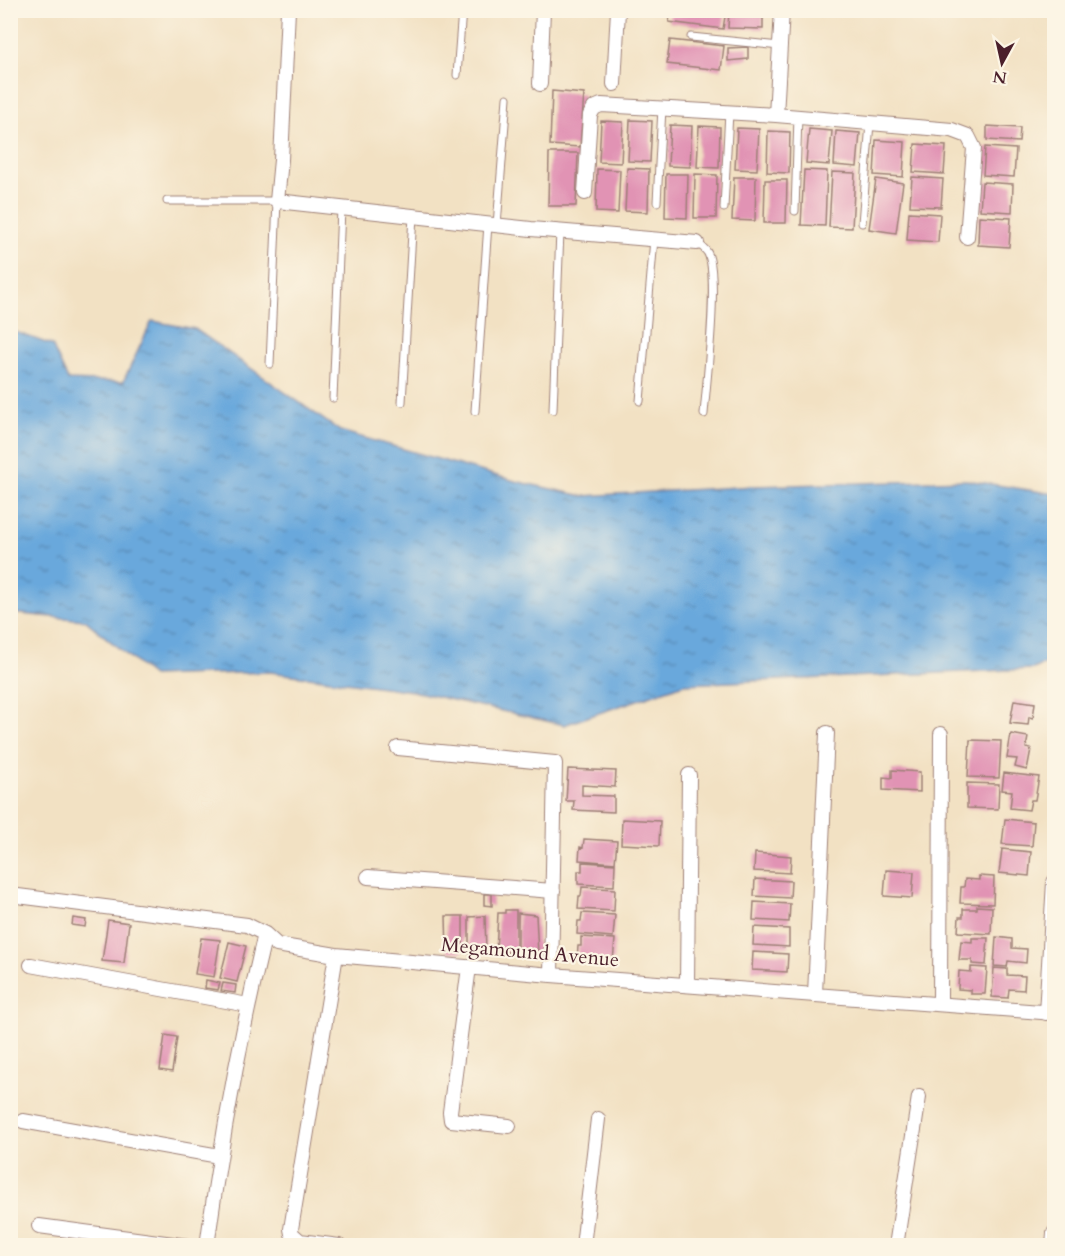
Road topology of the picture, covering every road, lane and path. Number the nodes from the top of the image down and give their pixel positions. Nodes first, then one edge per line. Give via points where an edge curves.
1 (288, 10) edge
2 (462, 10) edge
3 (543, 10) edge
4 (618, 10) edge
5 (782, 10) edge
6 (691, 37) dead end
7 (780, 46) junction
8 (458, 75) dead end
9 (540, 84) dead end
10 (614, 84) dead end
11 (507, 98) dead end
12 (662, 108) junction
13 (729, 112) junction
14 (776, 115) junction
15 (798, 116) junction
16 (870, 123) junction
17 (585, 193) dead end
18 (167, 201) dead end
19 (277, 201) junction
20 (657, 202) dead end
21 (724, 208) dead end
22 (340, 209) junction
23 (795, 212) dead end
24 (413, 216) junction
25 (861, 223) dead end
26 (492, 225) junction
27 (560, 231) junction
28 (967, 237) dead end
29 (654, 239) junction
30 (697, 243) joint
31 (270, 364) dead end
32 (333, 398) dead end
33 (640, 401) dead end
34 (402, 402) dead end
35 (553, 410) dead end
36 (475, 411) dead end
37 (704, 414) dead end
38 (827, 733) dead end
39 (941, 734) dead end
40 (398, 748) dead end
41 (689, 775) dead end
42 (368, 877) dead end
43 (1054, 882) edge
44 (553, 891) junction
45 (10, 895) edge
46 (265, 934) junction
47 (336, 955) junction
48 (31, 965) dead end
49 (470, 967) junction
50 (551, 975) junction
51 (687, 984) junction
52 (815, 994) junction
53 (940, 1004) junction
54 (248, 1005) junction
55 (1051, 1013) edge
56 (919, 1097) dead end
57 (598, 1119) dead end
58 (23, 1120) dead end
59 (509, 1126) dead end
60 (219, 1156) junction
61 (39, 1226) dead end
62 (1054, 1233) edge
63 (188, 1245) edge
64 (207, 1245) edge
65 (339, 1245) edge
66 (583, 1245) edge
67 (896, 1245) edge
68 (1053, 1245) edge

1 - 19 street
2 - 8 lane
3 - 9 street
4 - 10 street
5 - 7 street
6 - 7 lane
7 - 14 street
11 - 26 lane
12 - 13 street
12 - 17 street via 594,108 590,115
12 - 20 lane
13 - 14 street
13 - 21 lane
14 - 15 street
15 - 16 street
15 - 23 lane
16 - 25 lane
16 - 28 street via 952,130 968,136 974,148
18 - 19 lane
19 - 22 street
19 - 31 lane
22 - 24 street
22 - 32 lane
24 - 26 street
24 - 34 lane
26 - 27 street
26 - 36 lane
27 - 29 street
27 - 35 lane
29 - 30 street
29 - 33 lane
30 - 37 lane via 708,252 712,267
38 - 52 street
39 - 53 street
40 - 44 street via 555,763
41 - 51 street
42 - 44 street
43 - 55 street
44 - 50 street
45 - 46 street, Megamound Avenue via 223,921 247,925
46 - 47 street, Megamound Avenue via 277,945
46 - 54 street
47 - 49 street, Megamound Avenue
47 - 65 street via 291,1229 300,1241
48 - 54 street
49 - 50 street, Megamound Avenue
49 - 59 street via 451,1120
50 - 51 street, Megamound Avenue
51 - 52 street, Megamound Avenue
52 - 53 street, Megamound Avenue
53 - 55 street, Megamound Avenue
54 - 60 street
56 - 67 street
57 - 66 street
58 - 60 street
60 - 64 street
61 - 63 street
62 - 68 street

